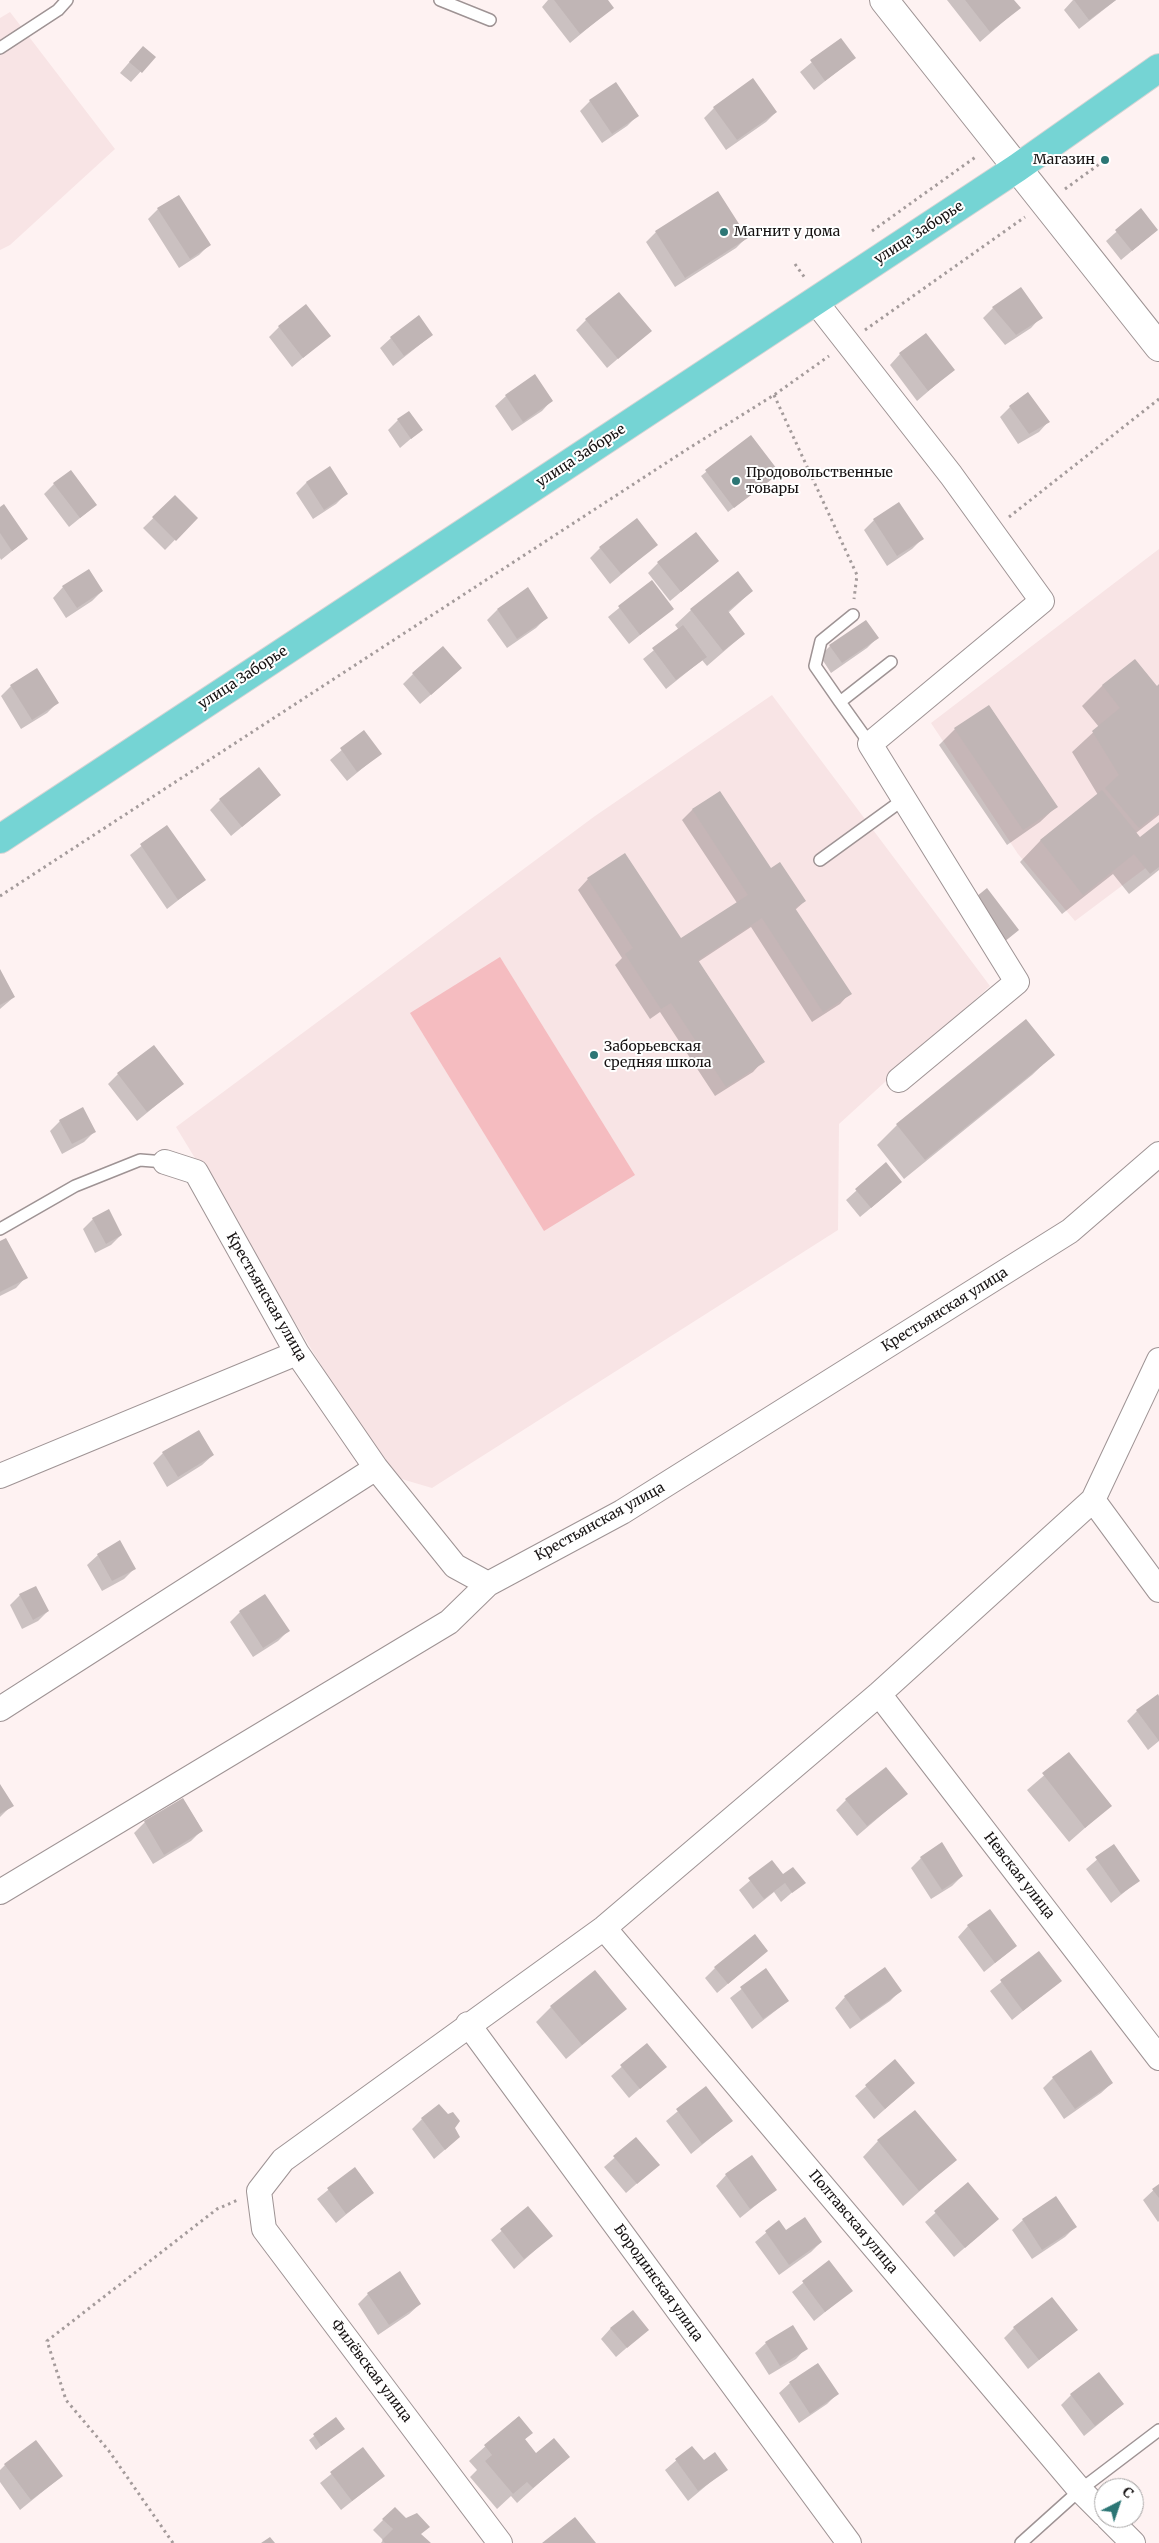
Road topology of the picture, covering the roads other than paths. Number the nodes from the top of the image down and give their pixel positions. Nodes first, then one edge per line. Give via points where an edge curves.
1 (67, 0) edge
2 (440, 0) edge
3 (884, 0) edge
4 (490, 20) dead end
5 (0, 48) edge
6 (1159, 68) edge
7 (1017, 168) junction
8 (815, 301) junction
9 (1159, 347) edge
10 (853, 615) road end
11 (891, 662) dead end
12 (840, 702) junction
13 (870, 744) junction
14 (904, 799) junction
15 (0, 838) edge
16 (820, 860) dead end
17 (899, 1080) dead end
18 (1159, 1154) edge
19 (165, 1162) joint
20 (0, 1229) edge
21 (297, 1353) junction
22 (1159, 1360) edge
23 (376, 1468) junction
24 (0, 1476) edge
25 (1093, 1500) junction
26 (488, 1584) junction
27 (1159, 1590) edge
28 (879, 1694) junction
29 (0, 1709) edge
30 (0, 1892) edge
31 (604, 1928) junction
32 (468, 2024) junction
33 (1159, 2058) edge
34 (1159, 2430) edge
35 (1080, 2490) junction
36 (1094, 2504) edge
37 (1118, 2528) edge
38 (500, 2543) edge
39 (849, 2543) edge
40 (1021, 2543) edge
41 (1133, 2543) edge

1 - 5 lane via 58,10
2 - 4 lane
3 - 7 street
6 - 7 main road, улица Заборье
7 - 8 main road, улица Заборье
7 - 9 street
8 - 13 street via 951,475 1042,601
8 - 15 main road, улица Заборье
10 - 12 lane via 821,641 815,666
11 - 12 lane
12 - 13 lane
13 - 14 street
14 - 16 lane
14 - 17 street via 1017,982
18 - 26 street, Крестьянская улица via 1070,1231 622,1512
19 - 20 lane via 140,1160 75,1186
19 - 21 street, Крестьянская улица via 196,1172
21 - 23 street, Крестьянская улица
21 - 24 street
22 - 25 street
23 - 26 street, Крестьянская улица via 455,1566
23 - 29 street
25 - 27 street
25 - 28 street
26 - 30 street via 450,1622
28 - 31 street
28 - 33 street, Невская улица
31 - 32 street
31 - 35 street, Полтавская улица
32 - 38 street, Филёвская улица via 283,2160 259,2191 264,2229
32 - 39 street, Бородинская улица
34 - 35 lane
35 - 36 street, Полтавская улица
35 - 40 lane
37 - 41 street

